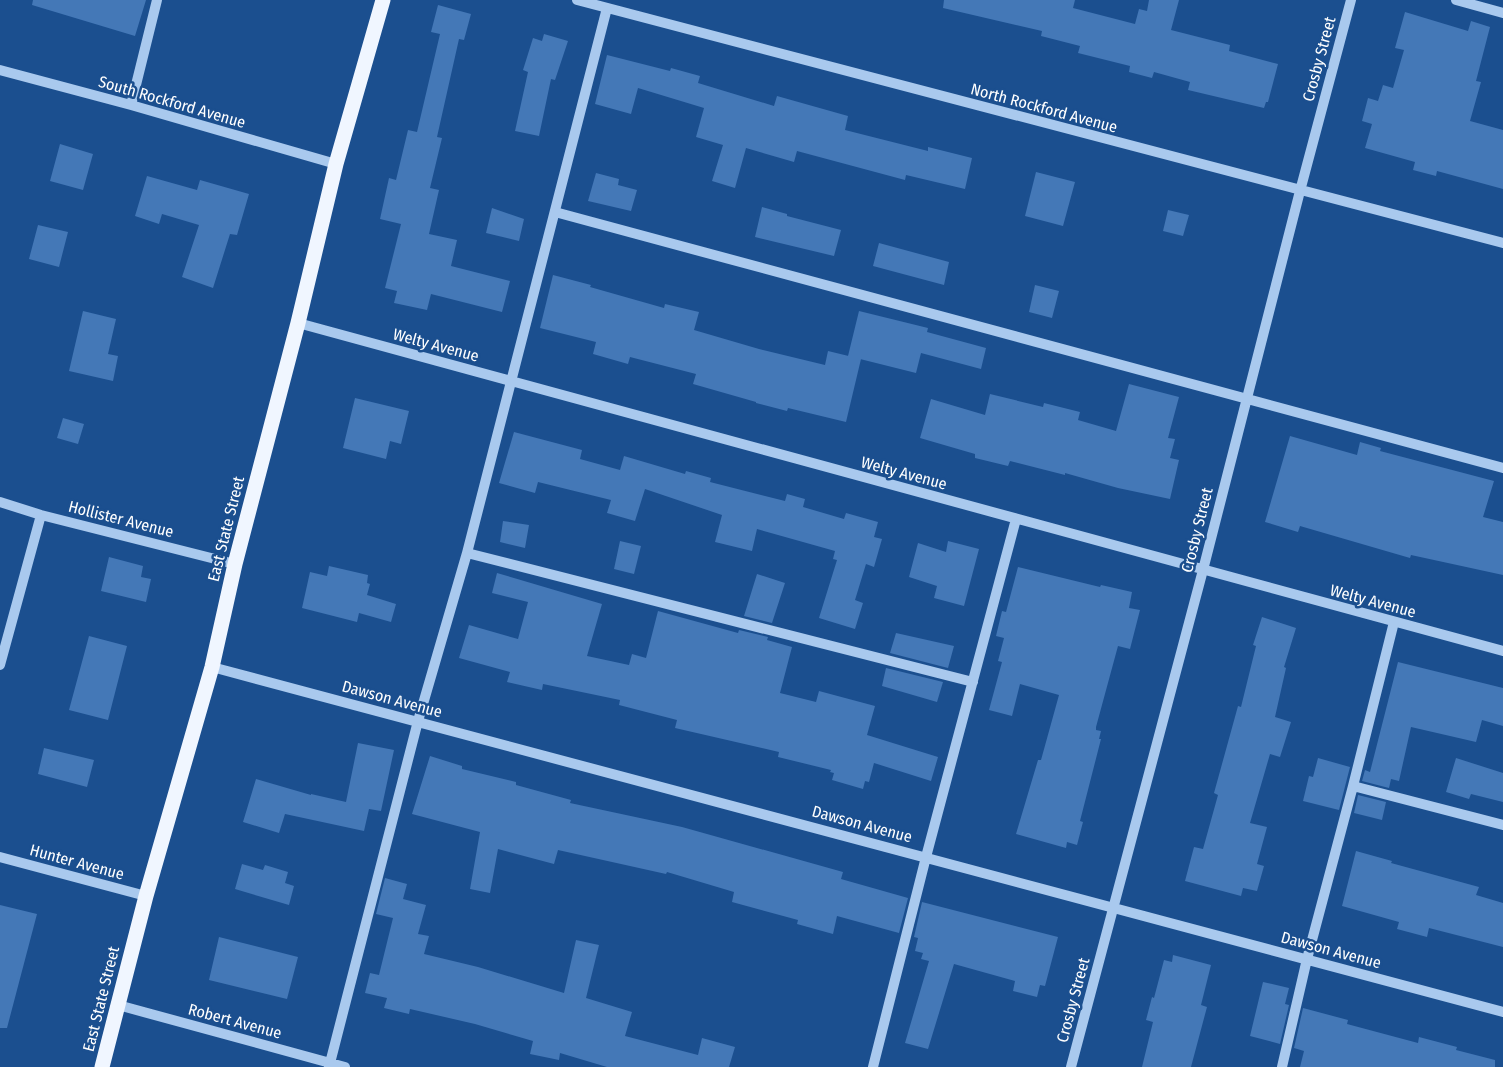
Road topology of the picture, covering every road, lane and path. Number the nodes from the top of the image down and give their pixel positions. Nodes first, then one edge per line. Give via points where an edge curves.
1 (157, 0) edge
2 (383, 0) edge
3 (577, 0) edge
4 (1351, 0) edge
5 (1456, 0) edge
6 (608, 8) junction
7 (1503, 13) edge
8 (0, 70) edge
9 (131, 105) junction
10 (336, 164) junction
11 (1299, 191) junction
12 (555, 212) junction
13 (1503, 243) edge
14 (298, 323) junction
15 (511, 381) junction
16 (1246, 399) junction
17 (1503, 468) edge
18 (0, 502) edge
19 (41, 514) junction
20 (1016, 519) junction
21 (467, 553) junction
22 (235, 564) junction
23 (1203, 570) junction
24 (1394, 622) junction
25 (1503, 651) edge
26 (0, 665) edge
27 (212, 667) junction
28 (973, 682) junction
29 (418, 721) junction
30 (1353, 786) junction
31 (1503, 825) edge
32 (0, 857) edge
33 (926, 857) junction
34 (146, 896) junction
35 (1113, 907) junction
36 (1307, 959) junction
37 (118, 1005) junction
38 (1503, 1012) edge
39 (329, 1065) edge
40 (102, 1067) edge
41 (345, 1067) edge
42 (873, 1067) edge
43 (1071, 1067) edge
44 (1282, 1067) edge

1 - 9 street
2 - 10 main road, East State Street
3 - 6 street, North Rockford Avenue
4 - 11 street, Crosby Street
5 - 7 street
6 - 11 street, North Rockford Avenue
6 - 12 street
8 - 9 street, South Rockford Avenue
9 - 10 street, South Rockford Avenue
10 - 14 main road, East State Street
11 - 13 street, North Rockford Avenue
11 - 16 street, Crosby Street
12 - 15 street
12 - 16 street
14 - 15 street, Welty Avenue
14 - 22 main road, East State Street
15 - 20 street, Welty Avenue
15 - 21 street
16 - 17 street
16 - 23 street, Crosby Street
18 - 19 street, Hollister Avenue
19 - 22 street, Hollister Avenue
19 - 26 street
20 - 23 street, Welty Avenue
20 - 28 street
21 - 28 street
21 - 29 street
22 - 27 main road, East State Street
23 - 24 street, Welty Avenue
23 - 35 street, Crosby Street
24 - 25 street, Welty Avenue
24 - 30 street
27 - 29 street, Dawson Avenue
27 - 34 main road, East State Street
28 - 33 street
29 - 33 street, Dawson Avenue
29 - 39 street
30 - 31 street
30 - 36 street
32 - 34 street, Hunter Avenue
33 - 35 street, Dawson Avenue
33 - 42 street
34 - 37 main road, East State Street
35 - 36 street, Dawson Avenue
35 - 43 street, Crosby Street
36 - 38 street, Dawson Avenue
36 - 44 street
37 - 39 street, Robert Avenue
37 - 40 main road, East State Street
39 - 41 street, Robert Avenue

